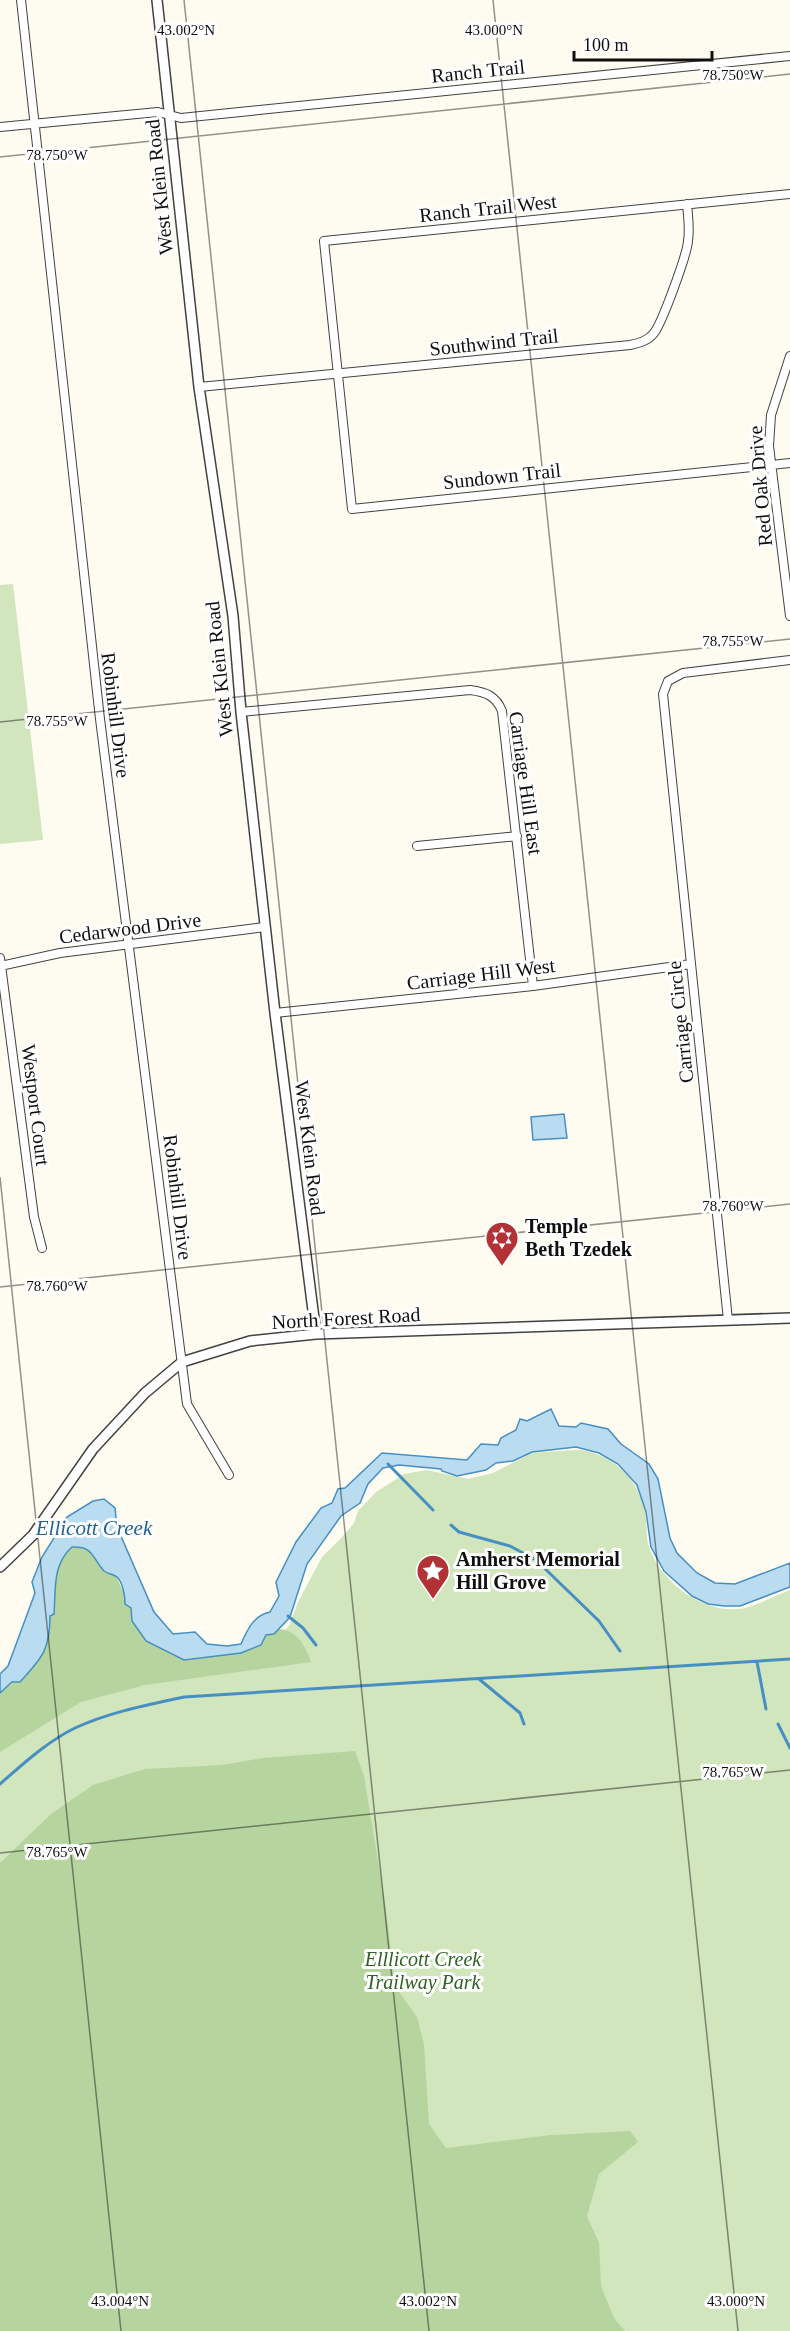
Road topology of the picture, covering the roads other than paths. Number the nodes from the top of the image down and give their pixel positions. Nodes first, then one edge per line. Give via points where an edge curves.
1 (21, 0) edge
2 (157, 0) edge
3 (790, 56) edge
4 (169, 114) junction
5 (34, 124) junction
6 (0, 128) edge
7 (790, 194) edge
8 (687, 204) junction
9 (790, 356) edge
10 (338, 375) junction
11 (199, 387) junction
12 (790, 464) edge
13 (771, 465) junction
14 (790, 616) edge
15 (790, 660) edge
16 (241, 712) junction
17 (517, 836) junction
18 (417, 846) dead end
19 (265, 927) junction
20 (129, 944) junction
21 (0, 963) edge
22 (691, 964) junction
23 (533, 986) junction
24 (275, 1013) junction
25 (42, 1248) dead end
26 (790, 1318) edge
27 (728, 1320) junction
28 (316, 1334) junction
29 (182, 1362) junction
30 (229, 1476) dead end
31 (0, 1567) edge

1 - 5 street, Robinhill Drive
2 - 4 street, West Klein Road
3 - 4 street, Ranch Trail via 181,118
4 - 5 street, Ranch Trail
4 - 11 street, West Klein Road
5 - 6 street, Ranch Trail
5 - 20 street, Robinhill Drive
7 - 8 street, Ranch Trail West
8 - 10 street, Southwind Trail via 687,249 658,328 648,339 630,345
8 - 10 street, Ranch Trail West via 324,241
9 - 13 street, Red Oak Drive via 771,415
10 - 11 street, Southwind Trail
10 - 13 street, Sundown Trail via 352,508
11 - 16 street, West Klein Road via 233,616
12 - 13 street, Sundown Trail
13 - 14 street, Red Oak Drive
15 - 22 street, Carriage Circle via 683,673 664,687
16 - 17 street, Carriage Hill East via 470,690 488,693 502,711
16 - 19 street, West Klein Road
17 - 18 street
17 - 23 street, Carriage Hill East
19 - 20 street, Cedarwood Drive
19 - 24 street, West Klein Road
20 - 21 street, Cedarwood Drive
20 - 29 street, Robinhill Drive
21 - 25 street, Westport Court via 34,1217
22 - 23 street, Carriage Hill West
22 - 27 street, Carriage Circle
23 - 24 street, Carriage Hill West
24 - 28 street, West Klein Road
26 - 27 street, North Forest Road
27 - 28 street, North Forest Road
28 - 29 street, North Forest Road via 250,1341
29 - 30 street, Robinhill Drive via 186,1404
29 - 31 street, North Forest Road via 145,1392 93,1449 33,1535

